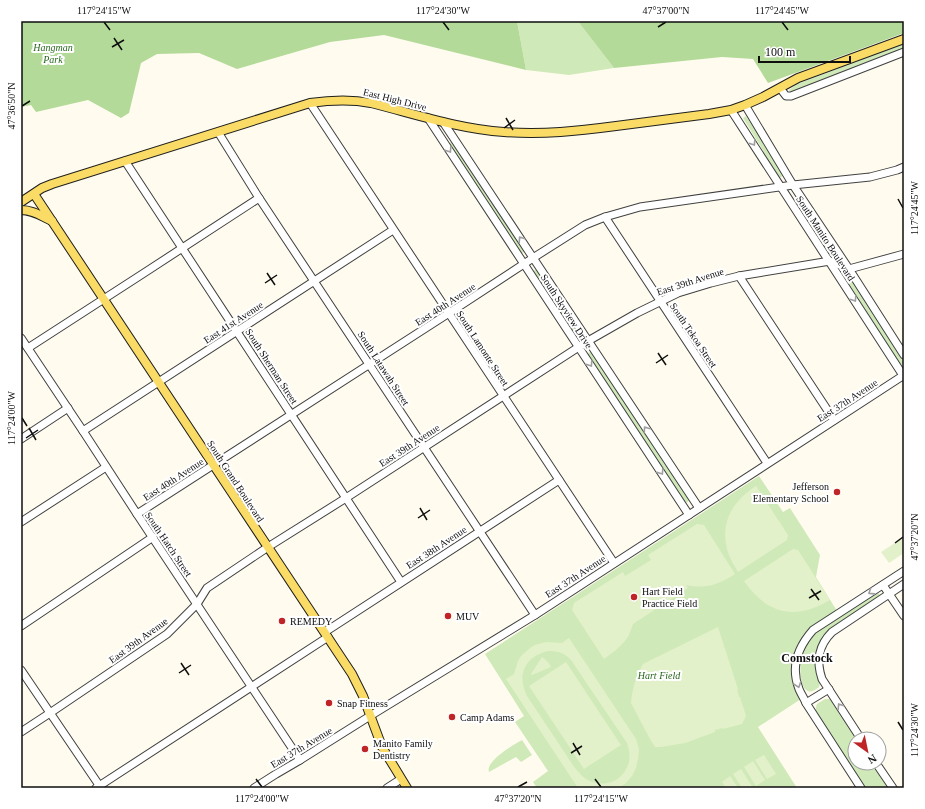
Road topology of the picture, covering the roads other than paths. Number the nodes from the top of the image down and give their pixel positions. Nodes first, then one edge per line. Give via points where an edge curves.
1 (904, 39) edge
2 (904, 52) edge
3 (780, 88) junction
4 (310, 103) junction
5 (745, 105) junction
6 (731, 110) junction
7 (428, 118) junction
8 (443, 122) junction
9 (218, 132) junction
10 (125, 161) junction
11 (904, 167) edge
12 (793, 185) junction
13 (782, 187) junction
14 (34, 194) junction
15 (259, 198) junction
16 (21, 202) edge
17 (21, 210) edge
18 (605, 217) junction
19 (52, 221) junction
20 (393, 230) junction
21 (182, 248) junction
22 (904, 254) edge
23 (534, 258) junction
24 (830, 261) junction
25 (524, 264) junction
26 (849, 269) junction
27 (739, 276) junction
28 (315, 281) junction
29 (104, 299) junction
30 (660, 301) junction
31 (449, 313) junction
32 (237, 331) junction
33 (21, 338) edge
34 (588, 341) junction
35 (579, 347) junction
36 (28, 348) junction
37 (904, 355) edge
38 (369, 364) junction
39 (904, 376) edge
40 (159, 382) junction
41 (503, 396) junction
42 (68, 408) junction
43 (292, 415) junction
44 (834, 420) junction
45 (83, 430) junction
46 (21, 439) edge
47 (424, 448) junction
48 (767, 463) junction
49 (213, 465) junction
50 (106, 467) junction
51 (559, 480) junction
52 (346, 498) junction
53 (699, 508) junction
54 (137, 514) junction
55 (689, 515) junction
56 (22, 520) edge
57 (480, 531) junction
58 (153, 538) junction
59 (268, 547) junction
60 (614, 563) junction
61 (904, 571) edge
62 (402, 582) junction
63 (904, 584) edge
64 (883, 585) junction
65 (889, 594) junction
66 (197, 604) junction
67 (535, 614) junction
68 (904, 616) edge
69 (21, 626) edge
70 (326, 634) junction
71 (21, 670) edge
72 (252, 687) junction
73 (828, 689) junction
74 (806, 703) junction
75 (50, 713) junction
76 (370, 716) junction
77 (856, 731) edge
78 (21, 732) edge
79 (300, 760) junction
80 (881, 771) edge
81 (402, 779) junction
82 (99, 787) edge
83 (254, 788) edge
84 (387, 788) edge
85 (407, 788) edge
86 (861, 788) edge
87 (893, 788) edge

1 - 3 main road, East High Drive via 798,78
2 - 3 street via 791,96 786,96
3 - 5 main road, East High Drive
4 - 7 main road, East High Drive via 330,100 360,101
4 - 9 main road, East High Drive
4 - 20 street, South Lamonte Street
5 - 6 main road, East High Drive
5 - 12 street, South Manito Boulevard
6 - 8 main road, East High Drive via 533,134 469,128
6 -> 13 street, South Manito Boulevard
7 - 8 main road, East High Drive
7 -> 25 street, South Skyview Drive
23 -> 8 street, South Skyview Drive
9 - 10 main road, East High Drive
9 - 15 street, South Latawah Street
10 - 14 main road, East High Drive via 52,184
10 - 21 street, South Sherman Street
11 - 12 street, East 40th Avenue via 870,177
12 - 13 street, East 40th Avenue
12 - 26 street, South Manito Boulevard
13 - 18 street, East 40th Avenue via 640,207
13 - 24 street, South Manito Boulevard
14 - 16 main road, East High Drive
14 - 19 main road, South Grand Boulevard
15 - 21 street
15 - 28 street, South Latawah Street
17 - 19 main road via 34,212
18 - 23 street, East 40th Avenue via 585,225
18 - 30 street, South Tekoa Street
19 - 29 main road, South Grand Boulevard
20 - 28 street, East 41st Avenue
20 - 31 street, South Lamonte Street
21 - 29 street
21 - 32 street, South Sherman Street
22 - 26 street
23 - 25 street, East 40th Avenue
23 - 34 street, South Skyview Drive
24 - 26 street
24 - 27 street, East 39th Avenue
24 -> 39 street, South Manito Boulevard
25 - 31 street, East 40th Avenue
25 - 35 street, South Skyview Drive
26 - 37 street, South Manito Boulevard
27 - 30 street, East 39th Avenue
27 - 44 street
28 - 32 street, East 41st Avenue
28 - 38 street, South Latawah Street
29 - 36 street
29 - 40 main road, South Grand Boulevard
30 - 34 street, East 39th Avenue
30 - 48 street, South Tekoa Street
31 - 38 street, East 40th Avenue
31 - 41 street, South Lamonte Street
32 - 40 street, East 41st Avenue
32 - 43 street, South Sherman Street
33 - 36 street, South Hatch Street
34 - 35 street, East 39th Avenue
53 -> 34 street, South Skyview Drive
35 - 41 street, East 39th Avenue
35 -> 55 street, South Skyview Drive
36 - 42 street, South Hatch Street
38 - 43 street, East 40th Avenue
38 - 47 street, South Latawah Street
39 - 44 street, East 37th Avenue
40 - 45 street, East 41st Avenue
40 - 49 main road, South Grand Boulevard
41 - 47 street, East 39th Avenue
41 - 51 street, South Lamonte Street
42 - 45 street, South Hatch Street
42 - 46 street
43 - 49 street, East 40th Avenue
43 - 52 street, South Sherman Street
44 - 48 street, East 37th Avenue
45 - 50 street, South Hatch Street
47 - 52 street, East 39th Avenue
47 - 57 street, South Latawah Street
48 - 53 street, East 37th Avenue
49 - 54 street, East 40th Avenue
49 - 59 main road, South Grand Boulevard
50 - 54 street, South Hatch Street
50 - 56 street
51 - 57 street, East 38th Avenue
51 - 60 street, South Lamonte Street
52 - 59 street, East 39th Avenue
52 - 62 street, South Sherman Street
53 - 55 street, East 37th Avenue
54 - 58 street, South Hatch Street
55 - 60 street, East 37th Avenue
57 - 62 street, East 38th Avenue
57 - 67 street, South Latawah Street
58 - 66 street, South Hatch Street
58 - 69 street
59 - 66 street, East 39th Avenue via 207,588
59 - 70 main road, South Grand Boulevard
60 - 67 street, East 37th Avenue
61 - 64 street
62 - 70 street, East 38th Avenue
63 - 65 street
64 - 65 street
64 -> 74 street via 817,627 801,645 796,675
65 - 68 street
65 - 73 street via 832,632 822,646 818,663 822,679
66 - 72 street, South Hatch Street
66 - 75 street, East 39th Avenue via 167,634
67 - 76 street, East 37th Avenue
70 - 72 street, East 38th Avenue
70 - 76 main road, South Grand Boulevard via 352,674
71 - 75 street
72 - 79 street, South Hatch Street
72 - 82 street, East 38th Avenue
73 - 74 street
77 -> 73 street
74 - 86 street
75 - 78 street, East 39th Avenue
75 - 82 street
76 - 79 street, East 37th Avenue
76 - 81 main road, South Grand Boulevard via 382,747
79 - 83 street, East 37th Avenue
80 - 87 street
81 - 84 street
81 - 85 main road, South Grand Boulevard

